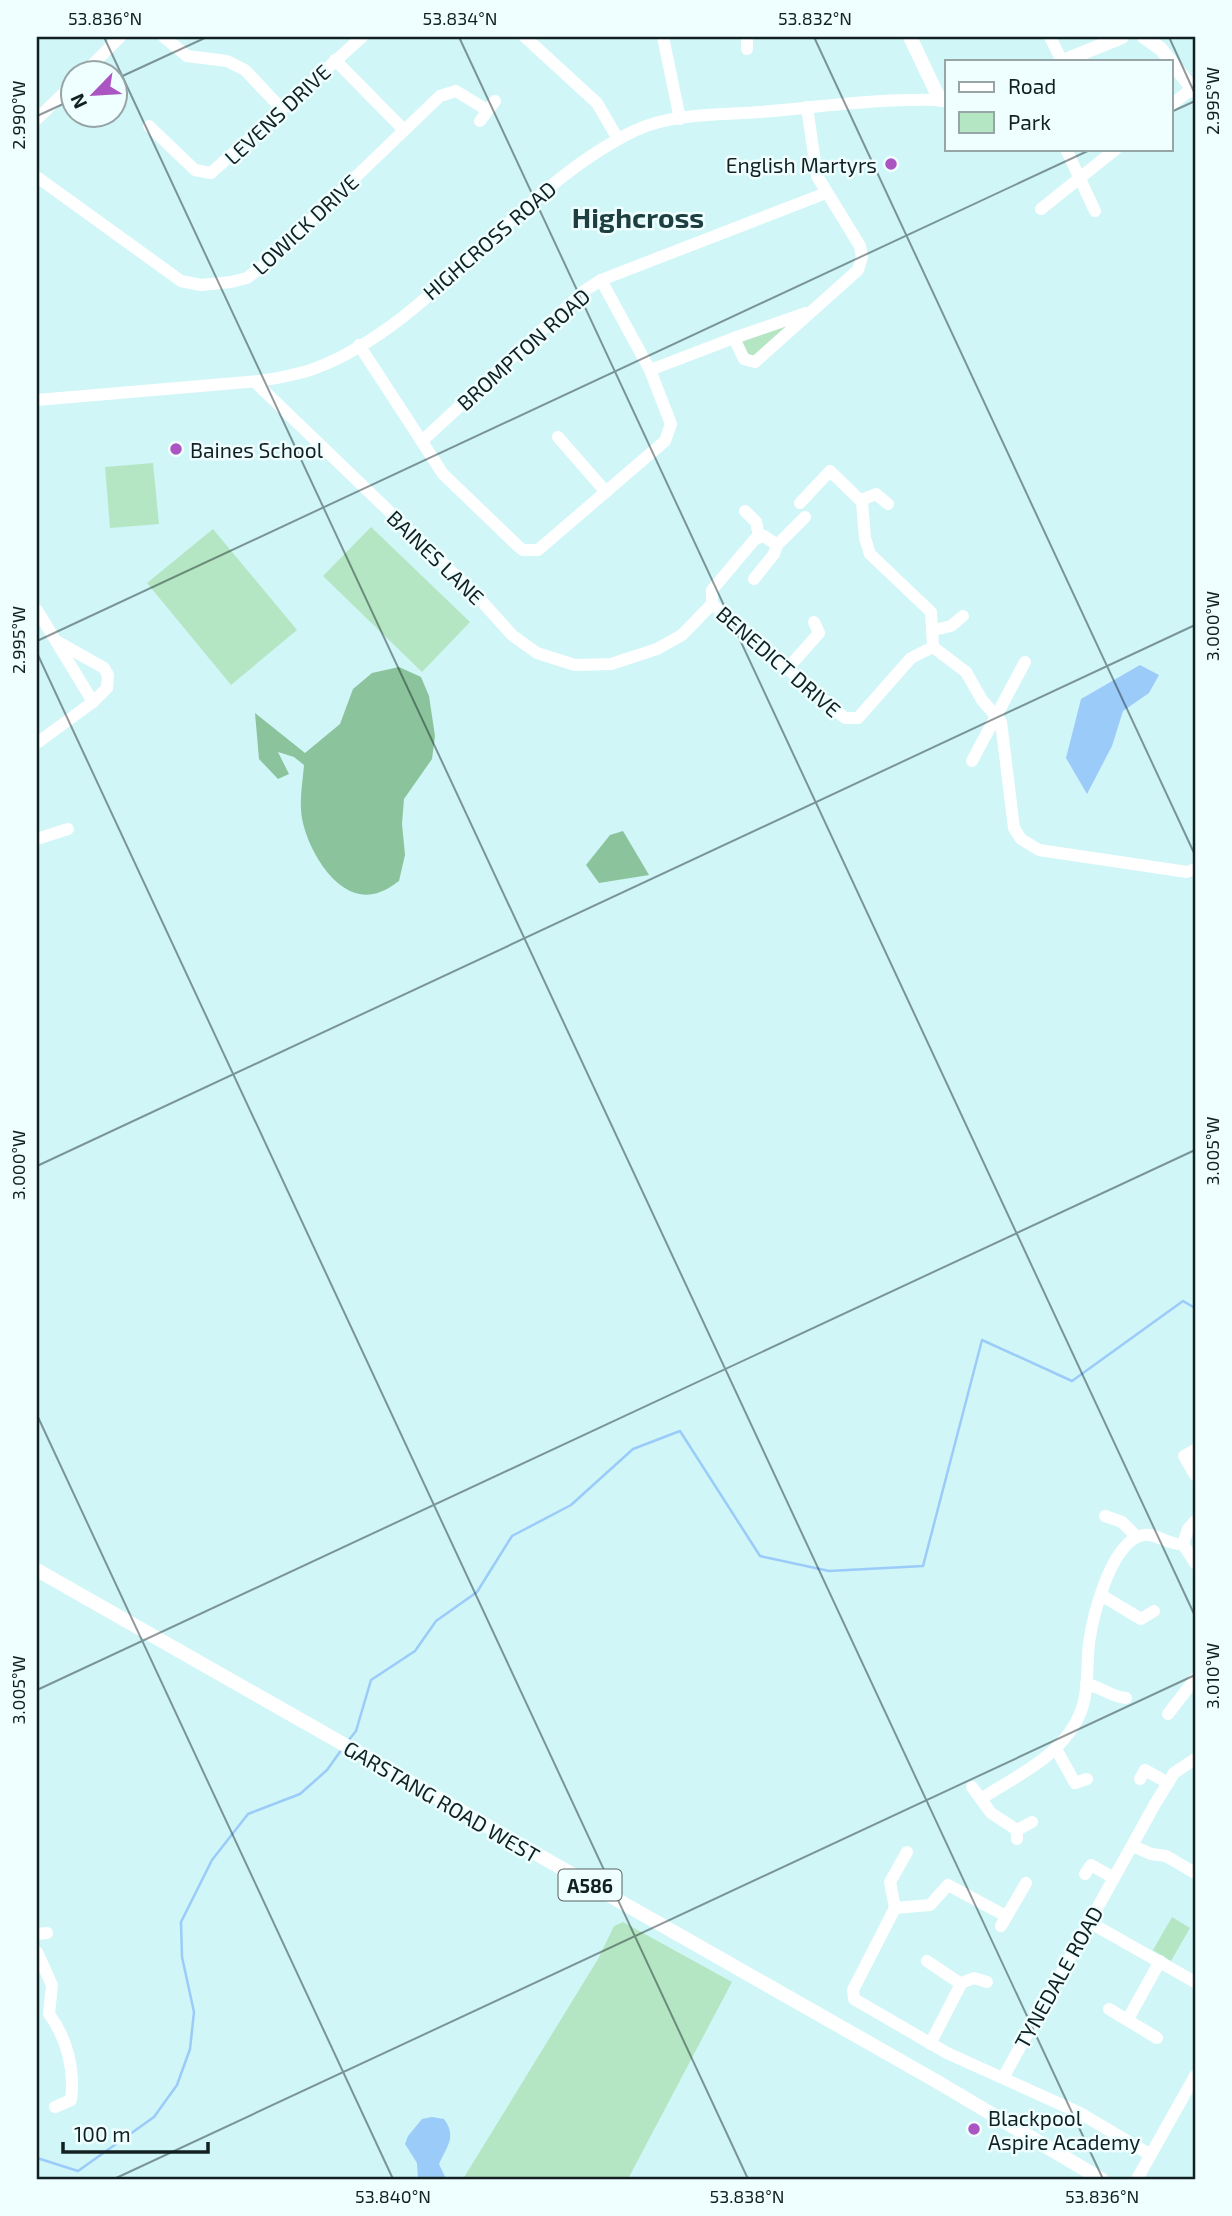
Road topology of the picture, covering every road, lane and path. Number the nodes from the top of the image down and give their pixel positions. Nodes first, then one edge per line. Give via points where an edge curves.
1 (120, 37) edge
2 (164, 37) edge
3 (362, 37) edge
4 (525, 37) edge
5 (663, 37) edge
6 (909, 37) edge
7 (1051, 37) edge
8 (1122, 37) edge
9 (1144, 37) edge
10 (97, 60) edge
11 (335, 60) junction
12 (1062, 60) edge
13 (1064, 60) edge
14 (1170, 60) edge
15 (1172, 63) edge
16 (1194, 90) edge
17 (60, 97) edge
18 (943, 100) edge
19 (1172, 104) edge
20 (284, 107) junction
21 (807, 107) junction
22 (488, 110) dead end
23 (37, 119) edge
24 (680, 119) junction
25 (167, 124) dead end
26 (404, 130) junction
27 (618, 139) junction
28 (1066, 150) edge
29 (1115, 150) edge
30 (37, 177) edge
31 (1079, 178) junction
32 (826, 193) junction
33 (1041, 208) dead end
34 (1096, 211) dead end
35 (601, 280) junction
36 (806, 313) junction
37 (734, 338) junction
38 (359, 345) junction
39 (650, 370) junction
40 (255, 382) junction
41 (37, 400) edge
42 (558, 437) dead end
43 (422, 441) junction
44 (606, 492) junction
45 (861, 500) junction
46 (800, 503) dead end
47 (888, 504) dead end
48 (745, 511) dead end
49 (805, 517) dead end
50 (759, 536) junction
51 (777, 545) junction
52 (754, 579) dead end
53 (712, 604) junction
54 (37, 610) edge
55 (963, 616) dead end
56 (934, 630) junction
57 (821, 631) dead end
58 (57, 642) junction
59 (933, 647) junction
60 (1025, 662) dead end
61 (788, 668) junction
62 (93, 702) junction
63 (996, 716) junction
64 (37, 743) edge
65 (972, 761) dead end
66 (68, 829) dead end
67 (37, 839) edge
68 (1195, 869) edge
69 (1195, 1450) edge
70 (1195, 1475) edge
71 (1105, 1516) dead end
72 (1195, 1521) edge
73 (1138, 1537) junction
74 (1183, 1544) junction
75 (1195, 1563) edge
76 (37, 1570) edge
77 (1101, 1595) junction
78 (1154, 1611) dead end
79 (1195, 1679) edge
80 (1086, 1684) junction
81 (1126, 1698) dead end
82 (1168, 1714) dead end
83 (1056, 1749) junction
84 (1195, 1759) edge
85 (1140, 1779) dead end
86 (1168, 1783) junction
87 (1077, 1785) dead end
88 (972, 1787) dead end
89 (981, 1799) junction
90 (1032, 1822) dead end
91 (1133, 1846) junction
92 (907, 1852) dead end
93 (1086, 1874) dead end
94 (1114, 1878) junction
95 (1194, 1878) edge
96 (1026, 1883) dead end
97 (895, 1908) junction
98 (1089, 1922) junction
99 (37, 1952) edge
100 (927, 1961) dead end
101 (1160, 1961) junction
102 (987, 1982) dead end
103 (1195, 1982) edge
104 (961, 1983) junction
105 (1109, 2009) dead end
106 (43, 2018) edge
107 (1128, 2019) junction
108 (1157, 2039) dead end
109 (930, 2044) junction
110 (1004, 2076) junction
111 (1195, 2076) edge
112 (1192, 2091) edge
113 (55, 2107) dead end
114 (1149, 2154) junction
115 (1101, 2179) edge
116 (1137, 2179) edge

1 - 10 street
2 - 20 street via 187,56 233,62
3 - 11 street, LEVENS DRIVE
4 - 27 street via 597,103
5 - 24 street
6 - 18 main road
7 - 12 street
8 - 13 main road
9 - 14 main road
11 - 20 street, LEVENS DRIVE
11 - 26 street
15 - 16 main road
16 - 19 street
17 - 23 street
18 - 21 street, HIGHCROSS ROAD
20 - 25 street, LEVENS DRIVE via 215,171 205,174 153,130
21 - 24 street, HIGHCROSS ROAD
21 - 32 street via 812,161
22 - 26 street, LOWICK DRIVE via 456,92 447,92
24 - 27 street, HIGHCROSS ROAD via 648,125
26 - 30 street, LOWICK DRIVE via 265,264 247,278 231,282 201,285 173,277
27 - 38 street, HIGHCROSS ROAD via 531,200 420,301
28 - 31 street
29 - 31 street
31 - 33 street
31 - 34 street
32 - 35 street, BROMPTON ROAD
32 - 36 street via 860,246 862,257 858,270
35 - 39 street
35 - 43 street, BROMPTON ROAD
36 - 37 street
36 - 37 street via 755,362 744,359
37 - 39 street
38 - 40 street, HIGHCROSS ROAD via 316,368
38 - 43 street
39 - 44 street via 671,424 668,436
40 - 41 street, HIGHCROSS ROAD
40 - 53 street, BAINES LANE via 528,647 552,659 605,665 654,655
42 - 44 street
43 - 44 street via 452,486 523,551 538,550
45 - 46 street via 835,466
45 - 47 street via 876,494
45 - 56 street via 870,554 927,608
48 - 50 street via 756,522
49 - 51 street
50 - 51 street
50 - 53 street, BENEDICT DRIVE via 712,590
51 - 52 street
53 - 61 street, BENEDICT DRIVE
54 - 58 street
55 - 56 street via 951,626
56 - 59 street
57 - 61 street
58 - 62 street
58 - 62 street via 104,668 107,688
59 - 61 street, BENEDICT DRIVE via 914,655 853,719 845,719
59 - 63 street via 966,672
60 - 63 street
62 - 64 street
63 - 65 street
63 - 68 street via 1003,729 1014,828 1030,846 1187,872
66 - 67 street
69 - 70 street via 1184,1456
71 - 73 street via 1122,1522
72 - 74 street
73 - 74 street via 1154,1535
73 - 77 street via 1116,1561
74 - 75 street
76 - 115 main road, GARSTANG ROAD WEST / A586
77 - 78 street via 1141,1623
77 - 80 street via 1090,1636
79 - 82 street via 1184,1704
80 - 81 street via 1102,1688 1110,1700
80 - 83 street via 1077,1721
83 - 87 street
83 - 89 street
84 - 86 street, TYNEDALE ROAD via 1184,1764
85 - 86 street via 1145,1770
86 - 91 street, TYNEDALE ROAD
88 - 89 street
89 - 90 street via 1017,1835
91 - 94 street, TYNEDALE ROAD
91 - 95 street via 1166,1856
92 - 97 street via 890,1882
93 - 94 street, TYNEDALE ROAD via 1091,1865
94 - 98 street, TYNEDALE ROAD
96 - 97 street via 1003,1921 948,1885 930,1905
97 - 109 street via 853,1996
98 - 101 street
98 - 110 street, TYNEDALE ROAD
99 - 106 street via 52,1985
100 - 104 street
101 - 103 street
101 - 107 street
102 - 104 street via 974,1978
104 - 109 street
105 - 107 street
106 - 113 street via 65,2042 75,2103
107 - 108 street
109 - 110 street
110 - 114 street
111 - 112 street
112 - 114 street
114 - 116 street

